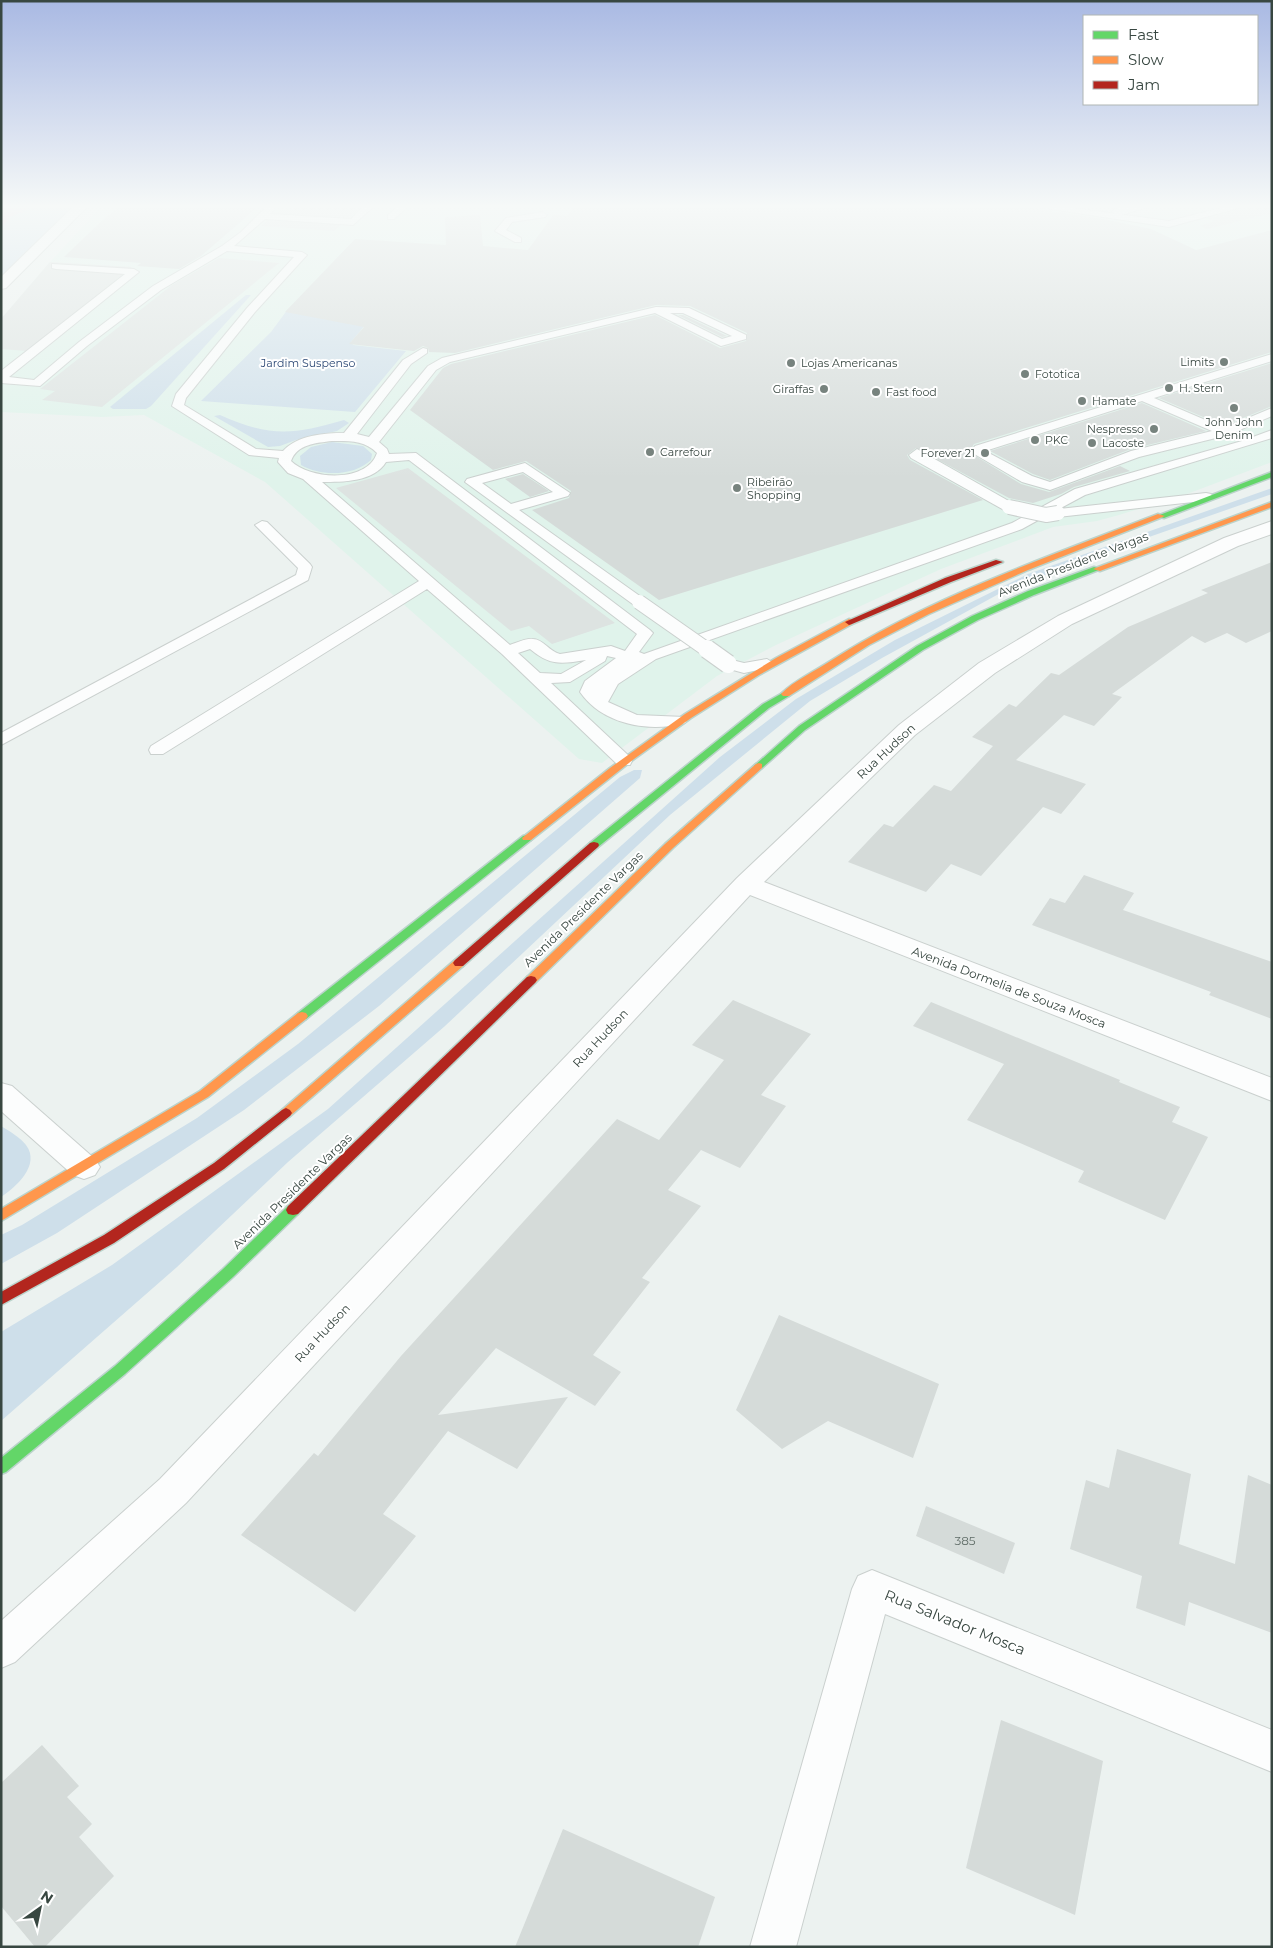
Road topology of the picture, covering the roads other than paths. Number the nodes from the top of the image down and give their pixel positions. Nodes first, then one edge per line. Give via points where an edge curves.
1 (104, 297) edge
2 (146, 297) edge
3 (265, 297) edge
4 (656, 310) junction
5 (424, 351) dead end
6 (1272, 357) edge
7 (1, 378) edge
8 (1144, 398) junction
9 (1272, 412) edge
10 (1224, 432) junction
11 (1272, 434) edge
12 (348, 437) junction
13 (372, 442) junction
14 (917, 453) dead end
15 (285, 455) junction
16 (384, 458) junction
17 (1272, 474) edge
18 (308, 477) junction
19 (1206, 497) junction
20 (1272, 504) edge
21 (510, 508) junction
22 (1144, 524) junction
23 (262, 525) dead end
24 (1272, 527) edge
25 (1056, 543) dead end
26 (1011, 558) dead end
27 (428, 582) junction
28 (646, 633) junction
29 (507, 651) junction
30 (611, 651) junction
31 (651, 656) junction
32 (628, 657) junction
33 (767, 664) junction
34 (536, 678) junction
35 (598, 704) junction
36 (680, 720) junction
37 (1, 740) edge
38 (157, 750) dead end
39 (624, 761) junction
40 (746, 884) junction
41 (1272, 1090) edge
42 (1, 1094) edge
43 (84, 1167) junction
44 (1, 1216) edge
45 (1, 1299) edge
46 (1, 1467) edge
47 (1, 1648) edge
48 (1272, 1751) edge
49 (773, 1947) edge

1 - 7 lane
2 - 7 lane via 36,384
3 - 15 lane via 180,397 178,406 254,452
4 - 4 lane via 685,310 742,337 721,343
4 - 13 lane via 446,360 432,368
5 - 12 lane via 407,362
6 - 8 lane
8 - 10 lane
8 - 10 lane via 978,449 977,452 1042,486 1050,486 1135,454
9 - 10 lane
11 - 31 lane via 1080,492 1017,526
12 - 13 lane
12 - 15 lane via 317,439
13 - 16 lane via 384,452
14 - 19 lane, bridge via 915,456 1009,507 1046,514
15 - 18 lane via 287,468
16 - 18 lane via 369,471 356,475 323,479
16 - 28 lane via 412,456
17 - 19 main road, Avenida Presidente Vargas
18 - 27 lane
19 - 22 main road, Avenida Presidente Vargas
20 - 46 main road, Avenida Presidente Vargas via 1031,592 975,618 920,648 802,728 668,846 228,1273 120,1370
21 - 21 lane via 472,482 525,467 563,493
21 - 33 lane, bridge via 728,664 744,668
22 - 25 main road via 1121,523
22 - 45 main road, Avenida Presidente Vargas via 949,601 892,630 766,706 622,820 300,1102 219,1166 109,1238
23 - 37 lane via 305,567 303,577 297,582
24 - 40 street, Rua Hudson via 1231,542 1065,620 988,668 907,730
26 - 33 main road via 938,583
27 - 29 lane
27 - 38 lane
28 - 30 lane
28 - 32 lane
29 - 30 lane via 532,644 548,656 560,659
29 - 34 lane
30 - 32 lane
30 - 34 lane via 564,679
31 - 32 lane
31 - 35 lane via 614,679
32 - 35 lane via 591,684 588,692
33 - 36 main road
34 - 39 lane
35 - 36 lane via 621,717 639,722
36 - 39 main road
39 - 43 main road via 204,1094
40 - 41 street, Avenida Dormelia de Souza Mosca
40 - 47 street, Rua Hudson via 173,1491
42 - 43 street
43 - 44 main road
48 - 49 street, Rua Salvador Mosca via 872,1588

